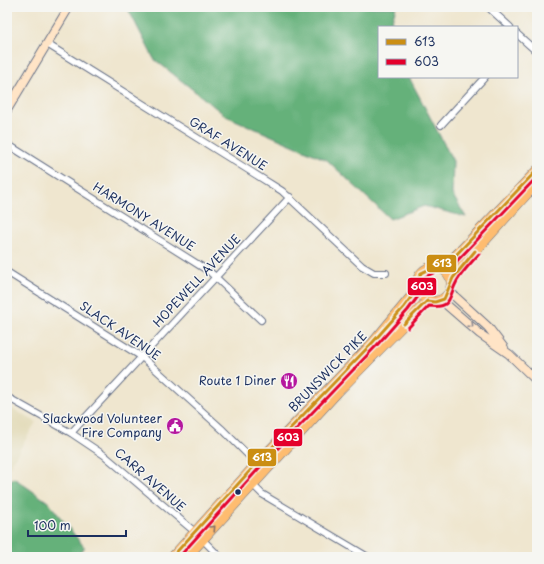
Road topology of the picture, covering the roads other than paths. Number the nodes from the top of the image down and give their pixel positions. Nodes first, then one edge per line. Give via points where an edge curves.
1 (69, 7) edge
2 (488, 7) edge
3 (509, 26) edge
4 (518, 38) edge
5 (47, 44) junction
6 (537, 52) edge
7 (484, 78) edge
8 (7, 110) edge
9 (441, 125) dead end
10 (7, 144) edge
11 (537, 170) edge
12 (535, 190) edge
13 (290, 197) junction
14 (436, 268) junction
15 (7, 272) edge
16 (386, 273) dead end
17 (216, 277) junction
18 (451, 281) junction
19 (417, 289) junction
20 (450, 292) junction
21 (441, 300) junction
22 (428, 301) junction
23 (261, 320) dead end
24 (509, 354) junction
25 (142, 356) junction
26 (537, 380) edge
27 (335, 389) junction
28 (7, 397) edge
29 (71, 433) junction
30 (257, 463) junction
31 (264, 471) junction
32 (248, 474) junction
33 (252, 485) junction
34 (195, 532) junction
35 (202, 540) junction
36 (172, 557) edge
37 (187, 557) edge
38 (220, 557) edge
39 (368, 557) edge

1 - 5 main road
2 - 3 street
4 - 6 street
5 - 8 main road
5 - 13 street, GRAF AVENUE
7 - 9 street
10 - 17 street, HARMONY AVENUE
11 - 14 main road via 453,258
12 - 18 main road via 460,268
13 - 16 street, GRAF AVENUE via 362,266 374,273
13 - 17 street, HOPEWELL AVENUE
14 - 18 main road via 448,273
14 - 19 main road via 428,268 421,273
15 - 25 street, SLACK AVENUE
17 - 23 street, HARMONY AVENUE
17 - 25 street, HOPEWELL AVENUE
18 - 20 main road
19 - 22 main road
19 - 27 main road, BRUNSWICK PIKE
20 - 21 main road
20 - 24 main road via 488,327
21 - 22 main road
21 -> 24 main road via 480,334
22 - 27 main road, BRUNSWICK PIKE
24 - 26 main road
25 - 29 street, HOPEWELL AVENUE
25 - 30 street, SLACK AVENUE
27 - 30 main road, BRUNSWICK PIKE
27 - 31 main road, BRUNSWICK PIKE
28 - 29 street, CARR AVENUE
29 - 34 street, CARR AVENUE via 104,455
30 - 31 street, SLACK AVENUE
30 - 32 main road, BRUNSWICK PIKE
31 - 33 main road, BRUNSWICK PIKE
32 - 33 street
32 - 34 main road, BRUNSWICK PIKE
35 -> 33 main road, BRUNSWICK PIKE
33 - 39 street
34 - 35 street, CARR AVENUE
34 - 36 main road, BRUNSWICK PIKE
35 - 37 main road, BRUNSWICK PIKE
35 - 38 street, CARR AVENUE

